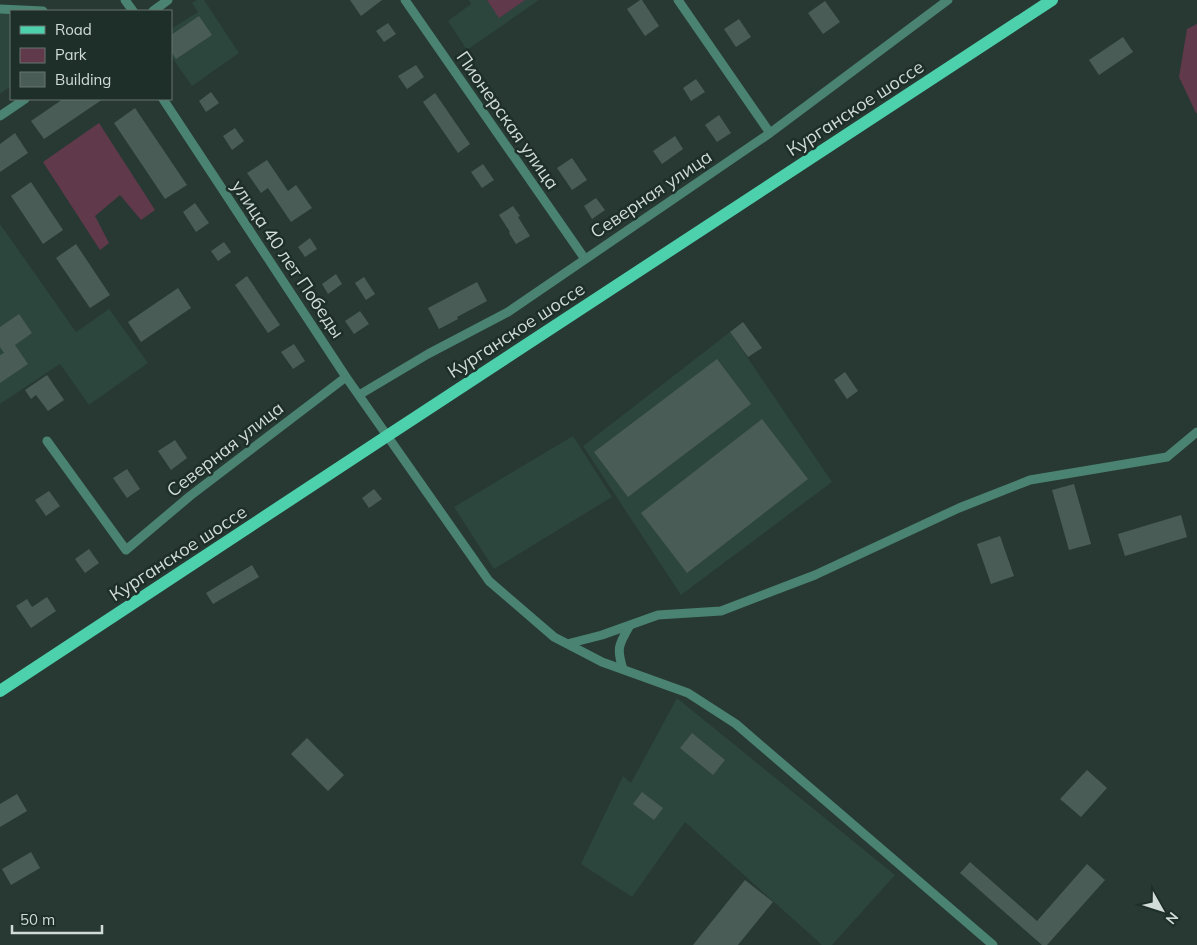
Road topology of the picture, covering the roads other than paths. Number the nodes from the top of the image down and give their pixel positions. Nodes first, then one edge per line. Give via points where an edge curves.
1 (168, 0) edge
2 (405, 0) edge
3 (678, 0) edge
4 (948, 0) edge
5 (1052, 0) edge
6 (4, 6) edge
7 (35, 10) edge
8 (154, 10) edge
9 (24, 100) edge
10 (164, 100) edge
11 (0, 116) edge
12 (770, 133) junction
13 (585, 259) junction
14 (346, 377) junction
15 (358, 394) junction
16 (1197, 432) edge
17 (387, 436) junction
18 (47, 441) dead end
19 (630, 625) junction
20 (566, 644) junction
21 (623, 669) junction
22 (0, 691) edge
23 (993, 945) edge

1 - 8 street
2 - 13 street, Пионерская улица
3 - 12 street
4 - 12 street, Северная улица
5 - 17 main road, Курганское шоссе
6 - 7 street
9 - 11 street
10 - 14 street, улица 40 лет Победы
12 - 13 street, Северная улица
13 - 15 street, Северная улица via 508,312
14 - 15 street, улица 40 лет Победы
14 - 18 street, Северная улица via 190,496 126,550
15 - 17 street, улица 40 лет Победы
16 - 19 street via 1167,457 1030,480 959,508 814,575 721,611 658,615
17 - 20 street, улица 40 лет Победы via 489,581 554,638
17 - 22 main road, Курганское шоссе
19 - 20 street
19 - 21 street via 620,643 618,657
20 - 21 street, улица 40 лет Победы
21 - 23 street, улица 40 лет Победы via 688,693 736,724

